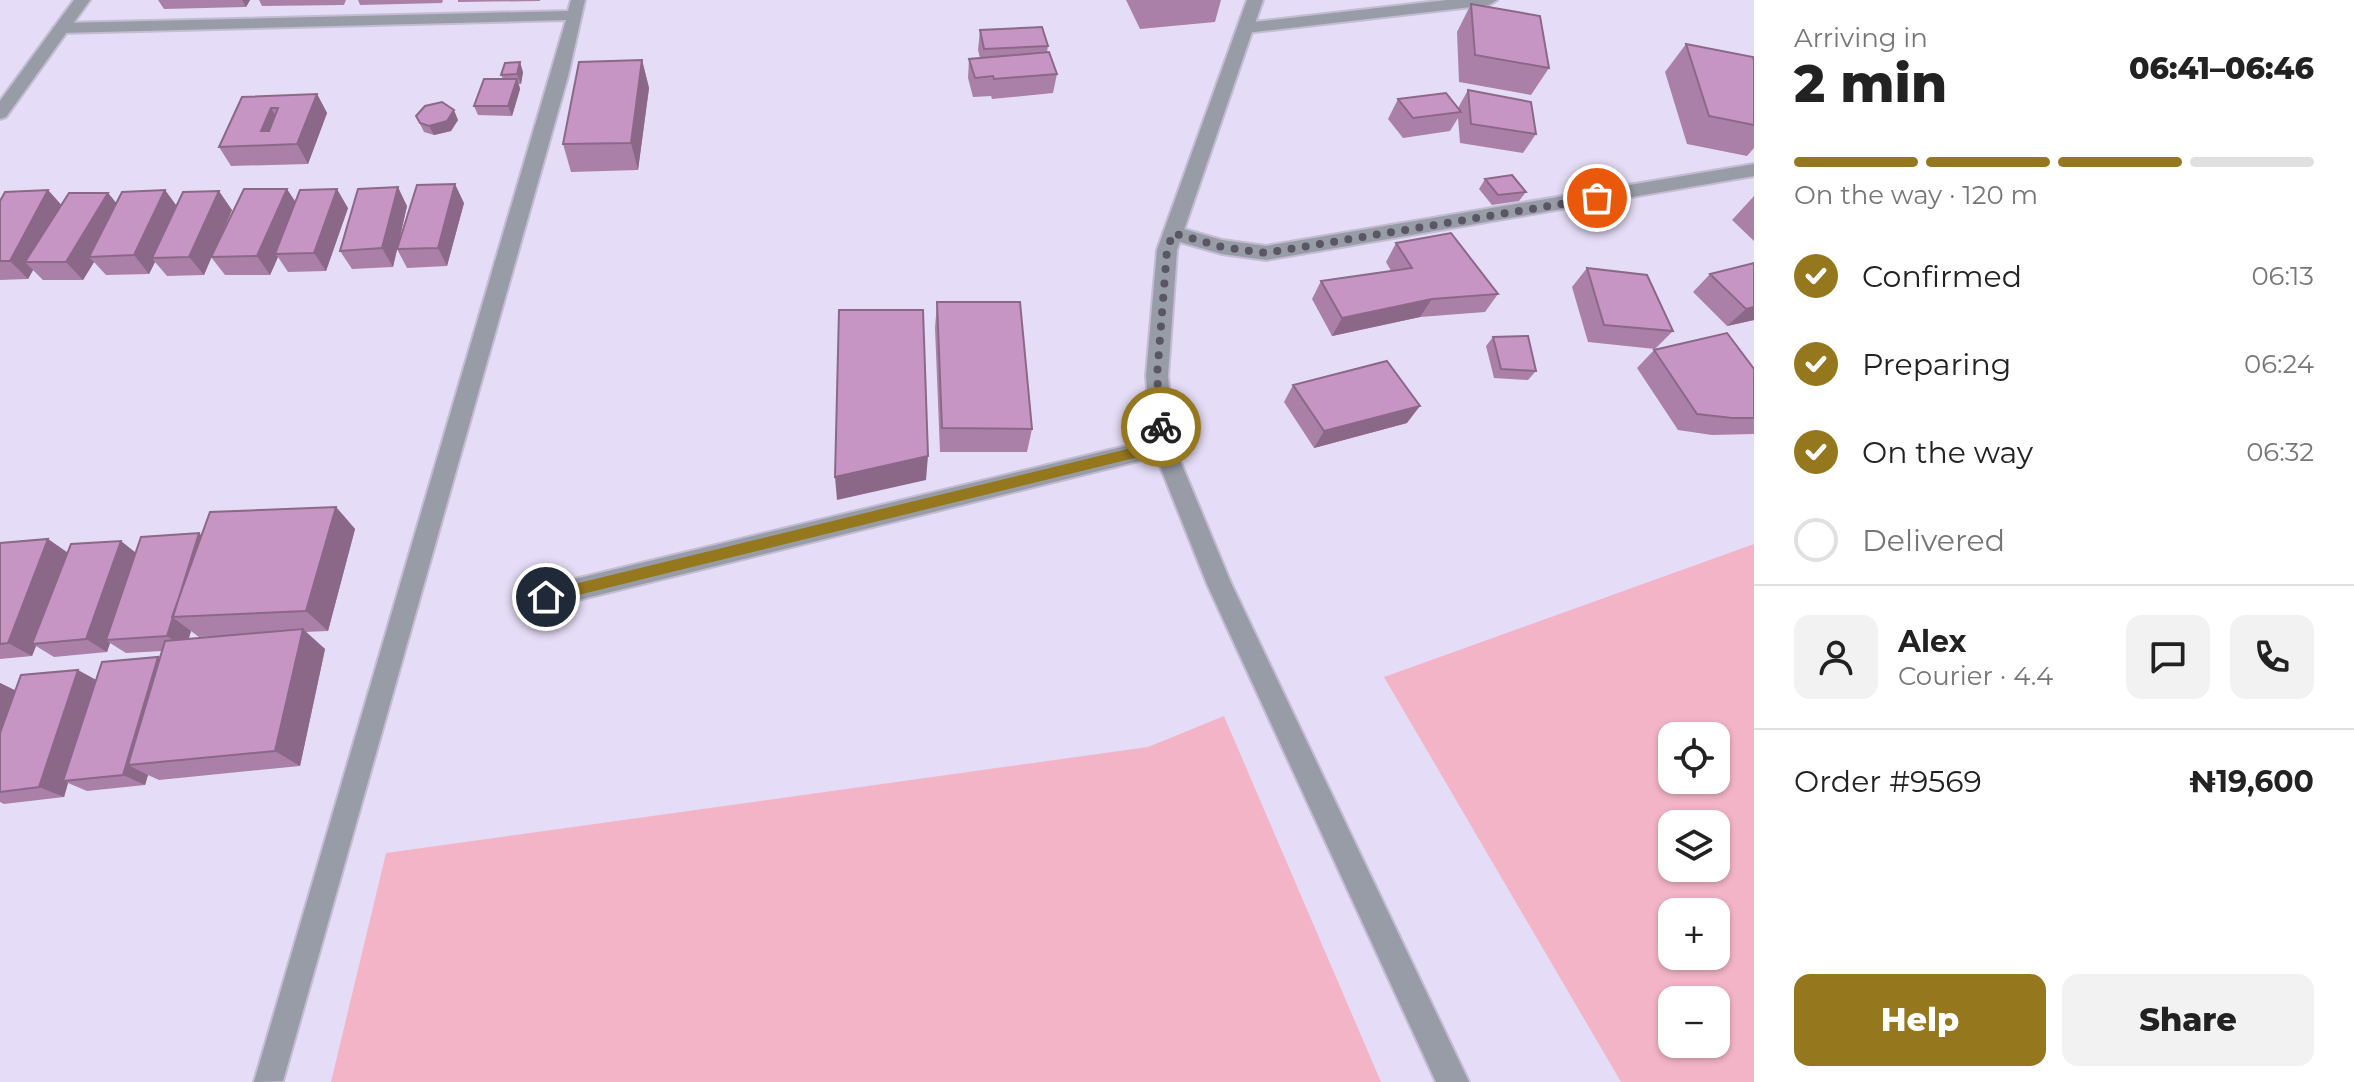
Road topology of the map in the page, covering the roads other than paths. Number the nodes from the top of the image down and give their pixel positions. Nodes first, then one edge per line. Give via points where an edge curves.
1 (82, 0) edge
2 (1255, 0) edge
3 (1489, 0) edge
4 (576, 8) edge
5 (61, 28) junction
6 (1245, 28) junction
7 (0, 113) edge
8 (1754, 170) edge
9 (1173, 233) junction
10 (1163, 446) junction
11 (546, 597) dead end
12 (268, 1081) edge
13 (1453, 1082) edge

1 - 5 street
2 - 6 street
3 - 6 street
4 - 5 lane
4 - 12 lane
5 - 7 street
6 - 9 street
8 - 9 street via 1266,253
9 - 10 street via 1167,250 1157,376
10 - 11 street
10 - 13 street via 1219,584

